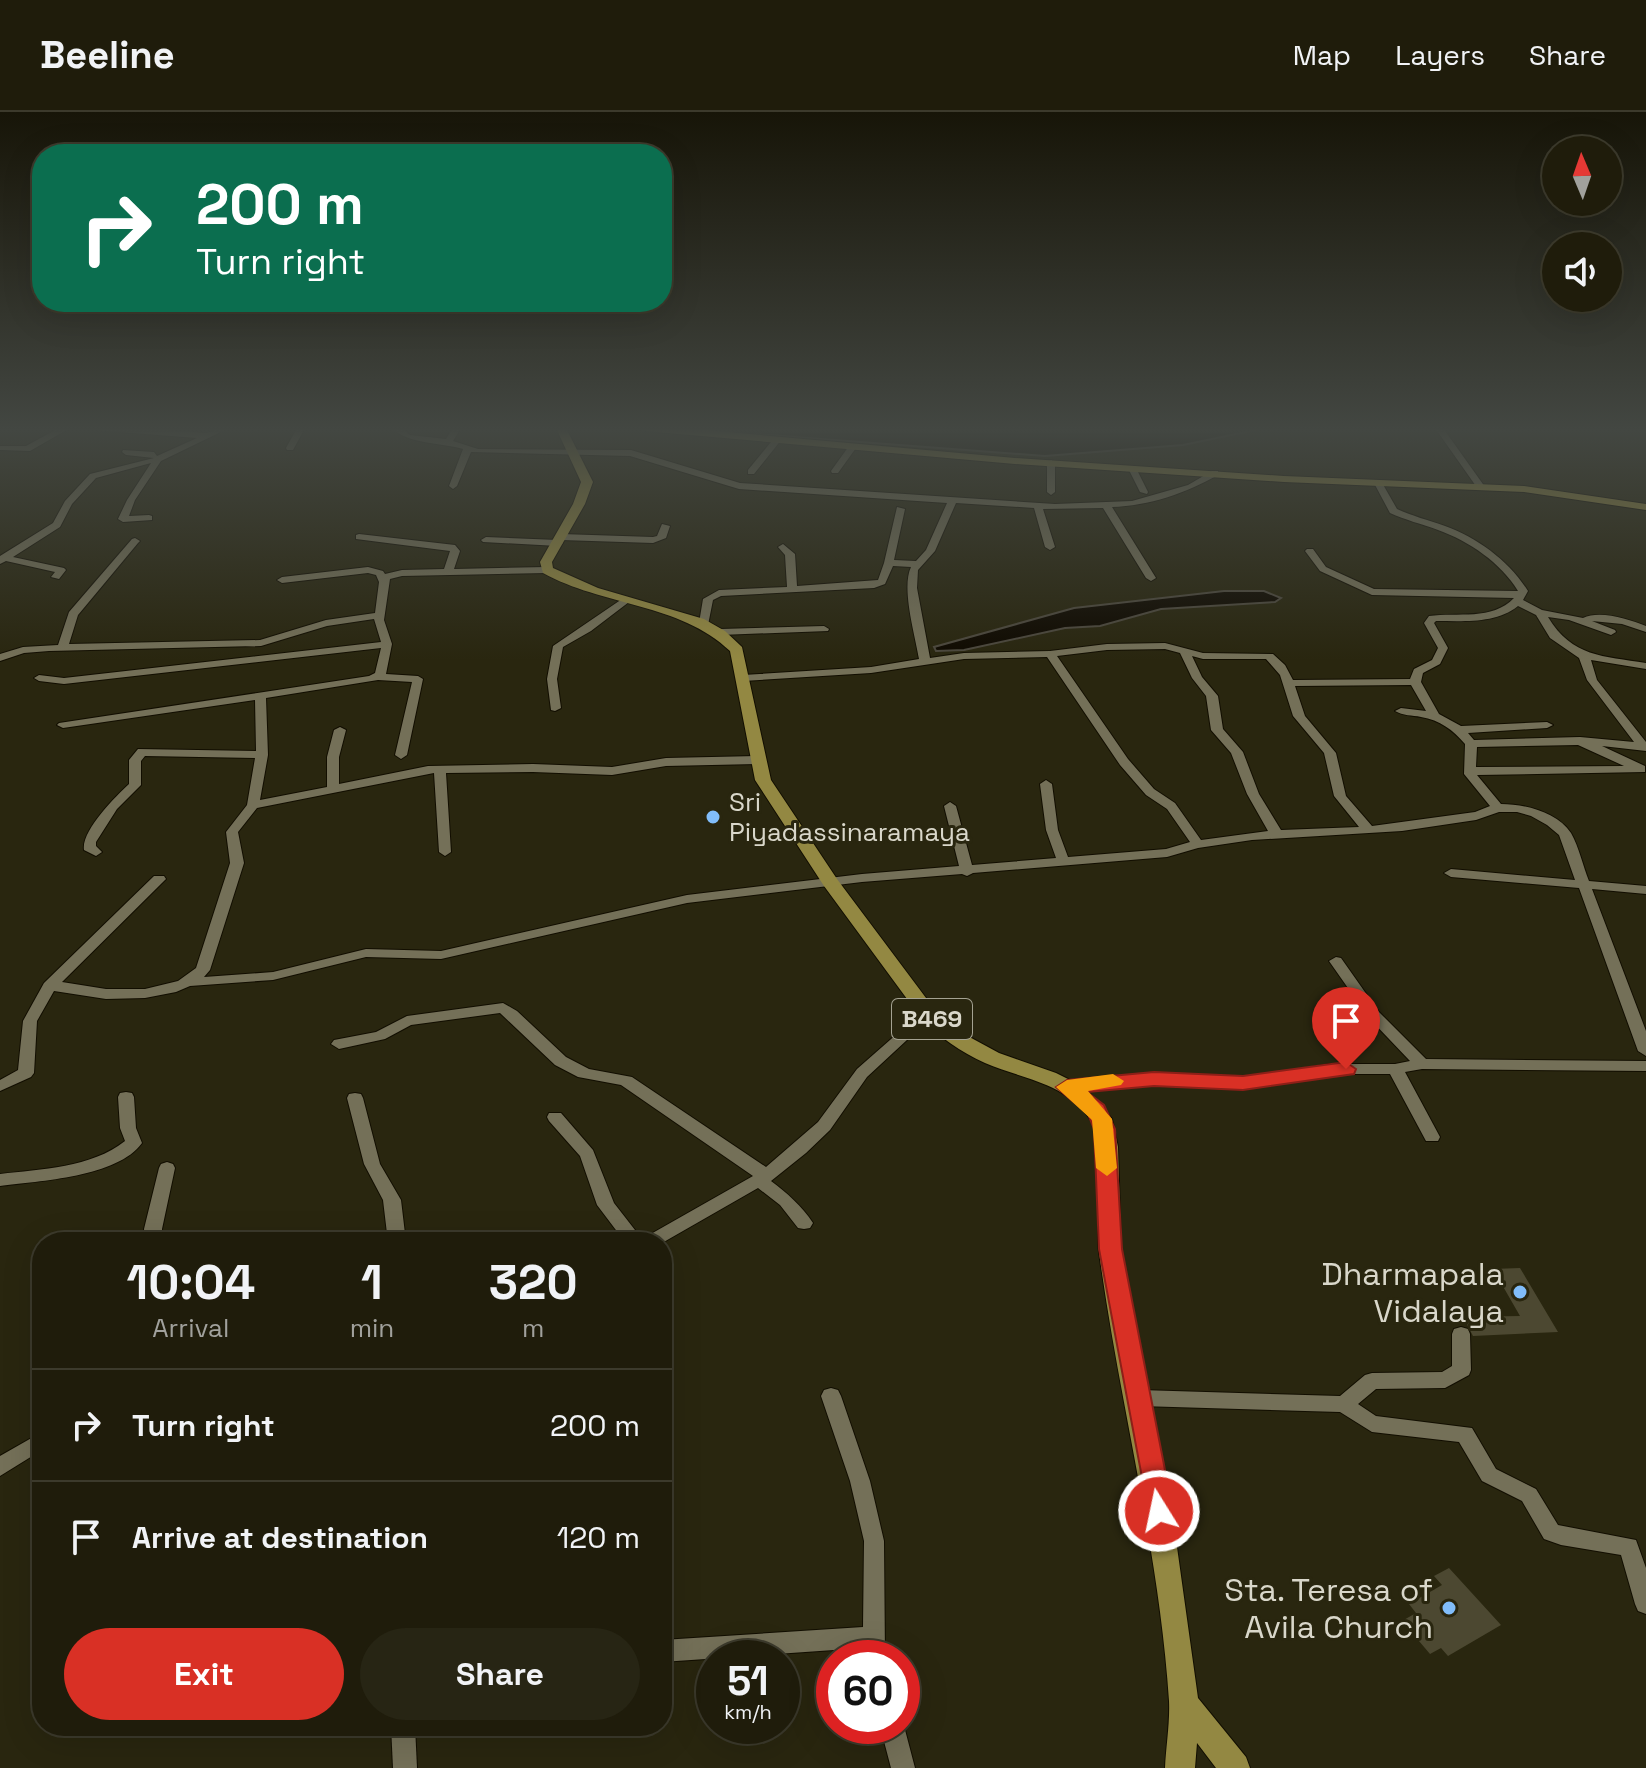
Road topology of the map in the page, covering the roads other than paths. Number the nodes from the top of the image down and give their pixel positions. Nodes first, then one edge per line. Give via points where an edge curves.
1 (68, 505) edge
2 (129, 505) edge
3 (576, 505) edge
4 (951, 505) edge
5 (1028, 505) edge
6 (1114, 505) edge
7 (1390, 505) edge
8 (1038, 506) junction
9 (1107, 507) junction
10 (900, 509) dead end
11 (149, 518) dead end
12 (665, 526) dead end
13 (359, 537) dead end
14 (486, 540) dead end
15 (560, 540) junction
16 (135, 541) dead end
17 (783, 547) dead end
18 (1050, 547) dead end
19 (1310, 551) dead end
20 (2, 560) edge
21 (332, 563) dead end
22 (889, 563) junction
23 (916, 564) junction
24 (285, 567) dead end
25 (547, 570) junction
26 (448, 573) junction
27 (327, 574) junction
28 (56, 577) dead end
29 (1151, 578) dead end
30 (282, 580) junction
31 (383, 580) junction
32 (792, 589) junction
33 (279, 593) dead end
34 (1520, 598) junction
35 (625, 600) junction
36 (1540, 613) junction
37 (379, 615) junction
38 (1571, 617) junction
39 (712, 628) junction
40 (824, 629) dead end
41 (1646, 629) edge
42 (1611, 632) dead end
43 (387, 644) junction
44 (63, 647) junction
45 (1185, 652) junction
46 (1050, 654) junction
47 (1584, 656) junction
48 (0, 658) edge
49 (925, 661) junction
50 (1646, 666) edge
51 (378, 677) junction
52 (39, 678) dead end
53 (743, 678) junction
54 (1415, 682) junction
55 (1290, 683) junction
56 (260, 696) junction
57 (555, 708) dead end
58 (1401, 711) dead end
59 (1433, 714) junction
60 (63, 725) dead end
61 (1547, 725) dead end
62 (340, 730) dead end
63 (1460, 730) junction
64 (1580, 741) junction
65 (1471, 744) junction
66 (1645, 747) edge
67 (262, 755) junction
68 (401, 755) dead end
69 (757, 760) junction
70 (440, 771) junction
71 (1471, 771) junction
72 (1046, 784) dead end
73 (333, 788) junction
74 (253, 805) junction
75 (950, 806) dead end
76 (1498, 808) junction
77 (1369, 830) junction
78 (1275, 831) junction
79 (1197, 843) junction
80 (96, 852) dead end
81 (445, 852) dead end
82 (1064, 863) junction
83 (967, 872) junction
84 (1451, 873) dead end
85 (159, 879) dead end
86 (830, 882) junction
87 (1586, 886) junction
88 (1646, 890) edge
89 (1336, 961) dead end
90 (192, 982) junction
91 (49, 986) junction
92 (928, 1014) junction
93 (339, 1044) dead end
94 (1646, 1051) edge
95 (1422, 1064) junction
96 (1646, 1066) edge
97 (1395, 1069) junction
98 (0, 1086) edge
99 (1067, 1087) junction
100 (126, 1097) dead end
101 (355, 1098) dead end
102 (555, 1117) dead end
103 (1432, 1137) dead end
104 (167, 1168) dead end
105 (762, 1178) junction
106 (0, 1180) edge
107 (804, 1223) dead end
108 (153, 1232) edge
109 (396, 1232) edge
110 (627, 1232) edge
111 (667, 1232) edge
112 (1461, 1334) dead end
113 (831, 1396) dead end
114 (1140, 1398) junction
115 (1344, 1404) junction
116 (32, 1446) edge
117 (0, 1467) edge
118 (1646, 1604) edge
119 (873, 1640) edge
120 (816, 1649) edge
121 (672, 1651) edge
122 (1184, 1704) junction
123 (403, 1736) edge
124 (897, 1744) edge
125 (405, 1768) edge
126 (903, 1768) edge
127 (1180, 1768) edge
128 (1235, 1768) edge

1 - 20 street via 57,525
2 - 11 street via 123,519
3 - 15 main road
4 - 23 street via 930,551
5 - 8 street
6 - 9 street
7 - 34 street via 1476,546 1518,582
8 - 9 street
8 - 18 street
9 - 29 street
10 - 22 street
12 - 15 street via 661,538 653,540
13 - 26 street via 452,547
14 - 15 street
15 - 25 main road via 546,562
16 - 44 street via 73,614
17 - 32 street via 790,554
19 - 34 street via 1323,569 1372,592
20 - 28 street via 61,570
21 - 27 street
22 - 23 street
22 - 32 street via 879,584
23 - 49 street via 912,588
24 - 30 street
25 - 26 street
25 - 35 main road
26 - 31 street via 402,573
27 - 30 street
27 - 31 street via 376,571
30 - 33 street
31 - 37 street
32 - 39 street via 712,595
34 - 36 street
34 - 54 street via 1489,616 1433,618 1431,631 1443,648 1436,662 1418,671
35 - 39 main road
35 - 57 street via 558,646 552,679
36 - 38 street
36 - 47 street via 1554,636
37 - 43 street
37 - 44 street via 326,623 261,643
38 - 41 street via 1623,621
38 - 42 street
39 - 40 street
39 - 53 main road, B469 via 737,650
43 - 51 street
43 - 52 street via 64,681
44 - 48 street
45 - 46 street via 1165,646
45 - 55 street via 1269,656
45 - 78 street via 1212,696 1217,730 1237,752
46 - 49 street
46 - 79 street via 1124,762 1150,792 1171,806
47 - 50 street
47 - 66 street via 1592,680
49 - 53 street
51 - 56 street
51 - 68 street via 418,679
53 - 69 main road, B469
54 - 55 street
54 - 59 street
55 - 77 street via 1302,721 1334,761 1342,799
56 - 60 street
56 - 67 street
58 - 59 street
59 - 63 street
61 - 63 street
62 - 73 street
63 - 65 street
64 - 65 street
64 - 66 street
64 - 71 street via 1641,769
65 - 71 street
67 - 74 street
67 - 80 street via 142,752 135,760 135,785 112,807 90,842
69 - 70 street via 666,762 612,771
69 - 86 main road, B469 via 763,780
70 - 73 street
70 - 81 street
71 - 76 street
72 - 82 street via 1052,830
73 - 74 street
74 - 90 street via 232,832 237,863 203,970
75 - 83 street
76 - 77 street via 1481,815
76 - 87 street via 1555,822
77 - 78 street
78 - 79 street
79 - 82 street via 1167,853
82 - 83 street
83 - 86 street
84 - 87 street
85 - 91 street
86 - 90 street via 645,906 441,955 366,953 273,976
86 - 92 main road, B469
87 - 88 street
87 - 94 street
89 - 95 street via 1374,1015
90 - 91 street via 159,991 106,994 71,985
91 - 98 street via 30,1021 26,1073
92 - 99 main road, B469 via 944,1031 992,1058
92 - 105 street via 862,1073 824,1126
93 - 105 street via 380,1036 407,1021 503,1008 555,1058 600,1078 626,1081
95 - 96 street
95 - 97 street
97 - 99 street via 1331,1069 1243,1083 1154,1079
97 - 103 street
99 - 114 main road, B469 via 1102,1119 1107,1226
100 - 106 street via 134,1143 123,1155
101 - 109 street via 372,1164 392,1200
102 - 110 street via 587,1154 606,1205
104 - 108 street
105 - 107 street
105 - 111 street
112 - 115 street via 1462,1370 1445,1380 1372,1381
113 - 119 street via 874,1541
114 - 115 street
114 - 122 main road, B469
115 - 118 street via 1372,1424 1465,1434 1483,1468 1529,1495 1551,1532 1629,1547
116 - 117 street
120 - 121 street
122 - 127 main road
122 - 128 main road
123 - 125 street
124 - 126 street

